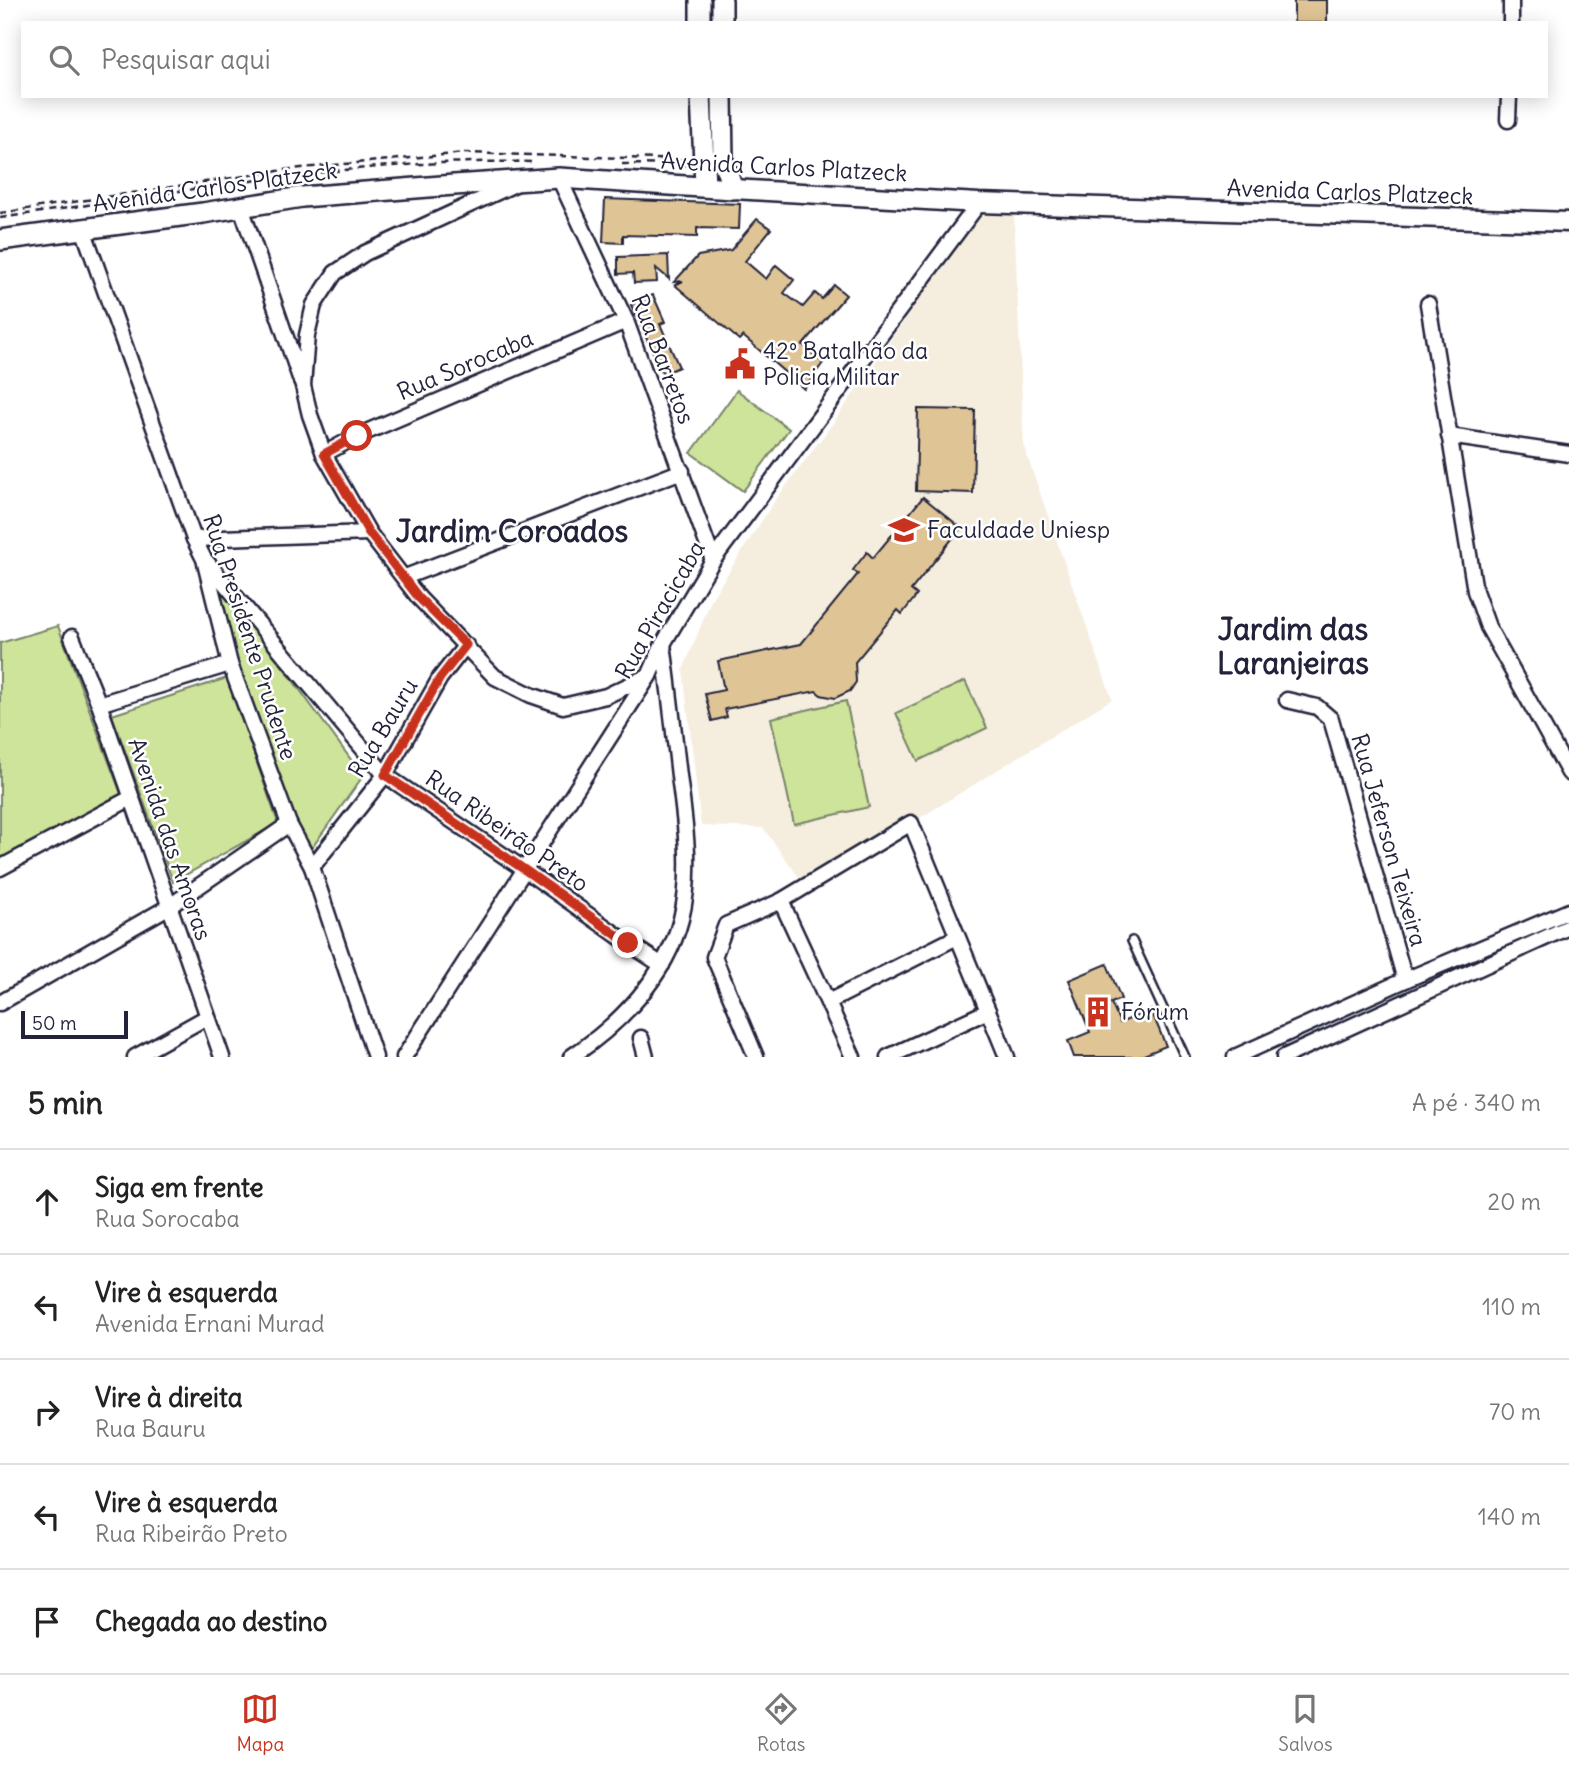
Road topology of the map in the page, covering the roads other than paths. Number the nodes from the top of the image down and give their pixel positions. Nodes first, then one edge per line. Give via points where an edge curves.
1 (700, 0) edge
2 (722, 0) edge
3 (1511, 0) edge
4 (700, 21) edge
5 (722, 21) edge
6 (1511, 21) edge
7 (701, 98) edge
8 (722, 98) edge
9 (1509, 98) edge
10 (1508, 120) dead end
11 (559, 178) junction
12 (522, 181) junction
13 (705, 186) junction
14 (733, 189) junction
15 (979, 203) junction
16 (241, 207) junction
17 (1569, 222) edge
18 (83, 229) junction
19 (0, 240) edge
20 (1428, 304) dead end
21 (626, 321) junction
22 (303, 386) junction
23 (1449, 436) junction
24 (324, 454) junction
25 (1569, 454) edge
26 (682, 471) junction
27 (369, 533) junction
28 (194, 539) junction
29 (204, 559) junction
30 (713, 560) junction
31 (405, 577) junction
32 (72, 637) dead end
33 (663, 644) junction
34 (466, 645) junction
35 (230, 664) junction
36 (649, 676) junction
37 (1287, 700) dead end
38 (99, 704) junction
39 (1569, 773) edge
40 (385, 775) junction
41 (131, 798) junction
42 (289, 824) junction
43 (312, 867) junction
44 (0, 868) edge
45 (525, 870) junction
46 (782, 901) junction
47 (170, 906) junction
48 (1569, 917) edge
49 (957, 937) junction
50 (1132, 941) dead end
51 (662, 965) junction
52 (1405, 981) junction
53 (828, 1002) junction
54 (0, 1003) edge
55 (988, 1011) junction
56 (207, 1017) junction
57 (641, 1038) dead end
58 (1256, 1053) edge
59 (135, 1057) edge
60 (222, 1057) edge
61 (375, 1057) edge
62 (404, 1057) edge
63 (571, 1057) edge
64 (646, 1057) edge
65 (756, 1057) edge
66 (853, 1057) edge
67 (888, 1057) edge
68 (1007, 1057) edge
69 (1185, 1057) edge
70 (1235, 1057) edge
71 (1284, 1057) edge

1 - 4 main road
2 - 5 main road
3 - 6 street
7 - 13 main road
8 - 14 main road via 723,162
9 - 10 street
11 - 12 main road, Avenida Carlos Platzeck
11 - 13 main road, Avenida Carlos Platzeck
11 - 21 street, Rua Barretos
12 - 16 main road, Avenida Carlos Platzeck via 302,197
12 - 22 street via 365,253 335,273 314,305
13 - 14 main road, Avenida Carlos Platzeck
14 - 15 street, Avenida Carlos Platzeck
15 - 17 street, Avenida Carlos Platzeck
15 - 30 street, Rua Piracicaba
16 - 18 main road, Avenida Carlos Platzeck
16 - 22 street
18 - 19 main road, Avenida Carlos Platzeck
18 - 28 street, Rua Presidente Prudente
20 - 23 street
21 - 24 street, Rua Sorocaba
21 - 26 street, Rua Barretos
22 - 24 street
23 - 25 street
23 - 39 street via 1479,603
24 - 27 street
26 - 30 street, Rua Barretos
26 - 31 street
27 - 28 street
27 - 31 street
28 - 29 street, Rua Presidente Prudente
29 - 35 street, Rua Presidente Prudente
29 - 40 street, Rua Ribeirão Preto
30 - 33 street, Rua Piracicaba
31 - 34 street via 419,598
32 - 38 street, Avenida das Amoras
33 - 36 street, Rua Piracicaba
33 - 51 street via 688,846 681,919
34 - 36 street via 495,677 563,706 606,696
34 - 40 street, Rua Bauru via 440,678
35 - 38 street
35 - 42 street, Rua Presidente Prudente
36 - 45 street, Rua Piracicaba
37 - 52 street, Rua Jeferson Teixeira via 1317,706 1331,719
38 - 41 street, Avenida das Amoras
40 - 43 street, Rua Bauru
40 - 45 street, Rua Ribeirão Preto
41 - 44 street
41 - 47 street, Avenida das Amoras
42 - 43 street, Rua Presidente Prudente
42 - 47 street
43 - 61 street, Rua Presidente Prudente
45 - 51 street, Rua Ribeirão Preto
45 - 62 street, Rua Piracicaba
46 - 49 street via 911,824
46 - 53 street
46 - 65 street via 726,925 714,957
47 - 54 street
47 - 56 street, Avenida das Amoras
48 - 52 street
48 - 71 street
49 - 53 street
49 - 55 street
50 - 69 lane
51 - 63 street via 627,1010
52 - 58 street
53 - 66 street
55 - 67 street
55 - 68 street
56 - 59 street
56 - 60 street, Avenida das Amoras
57 - 64 street
58 - 70 street

